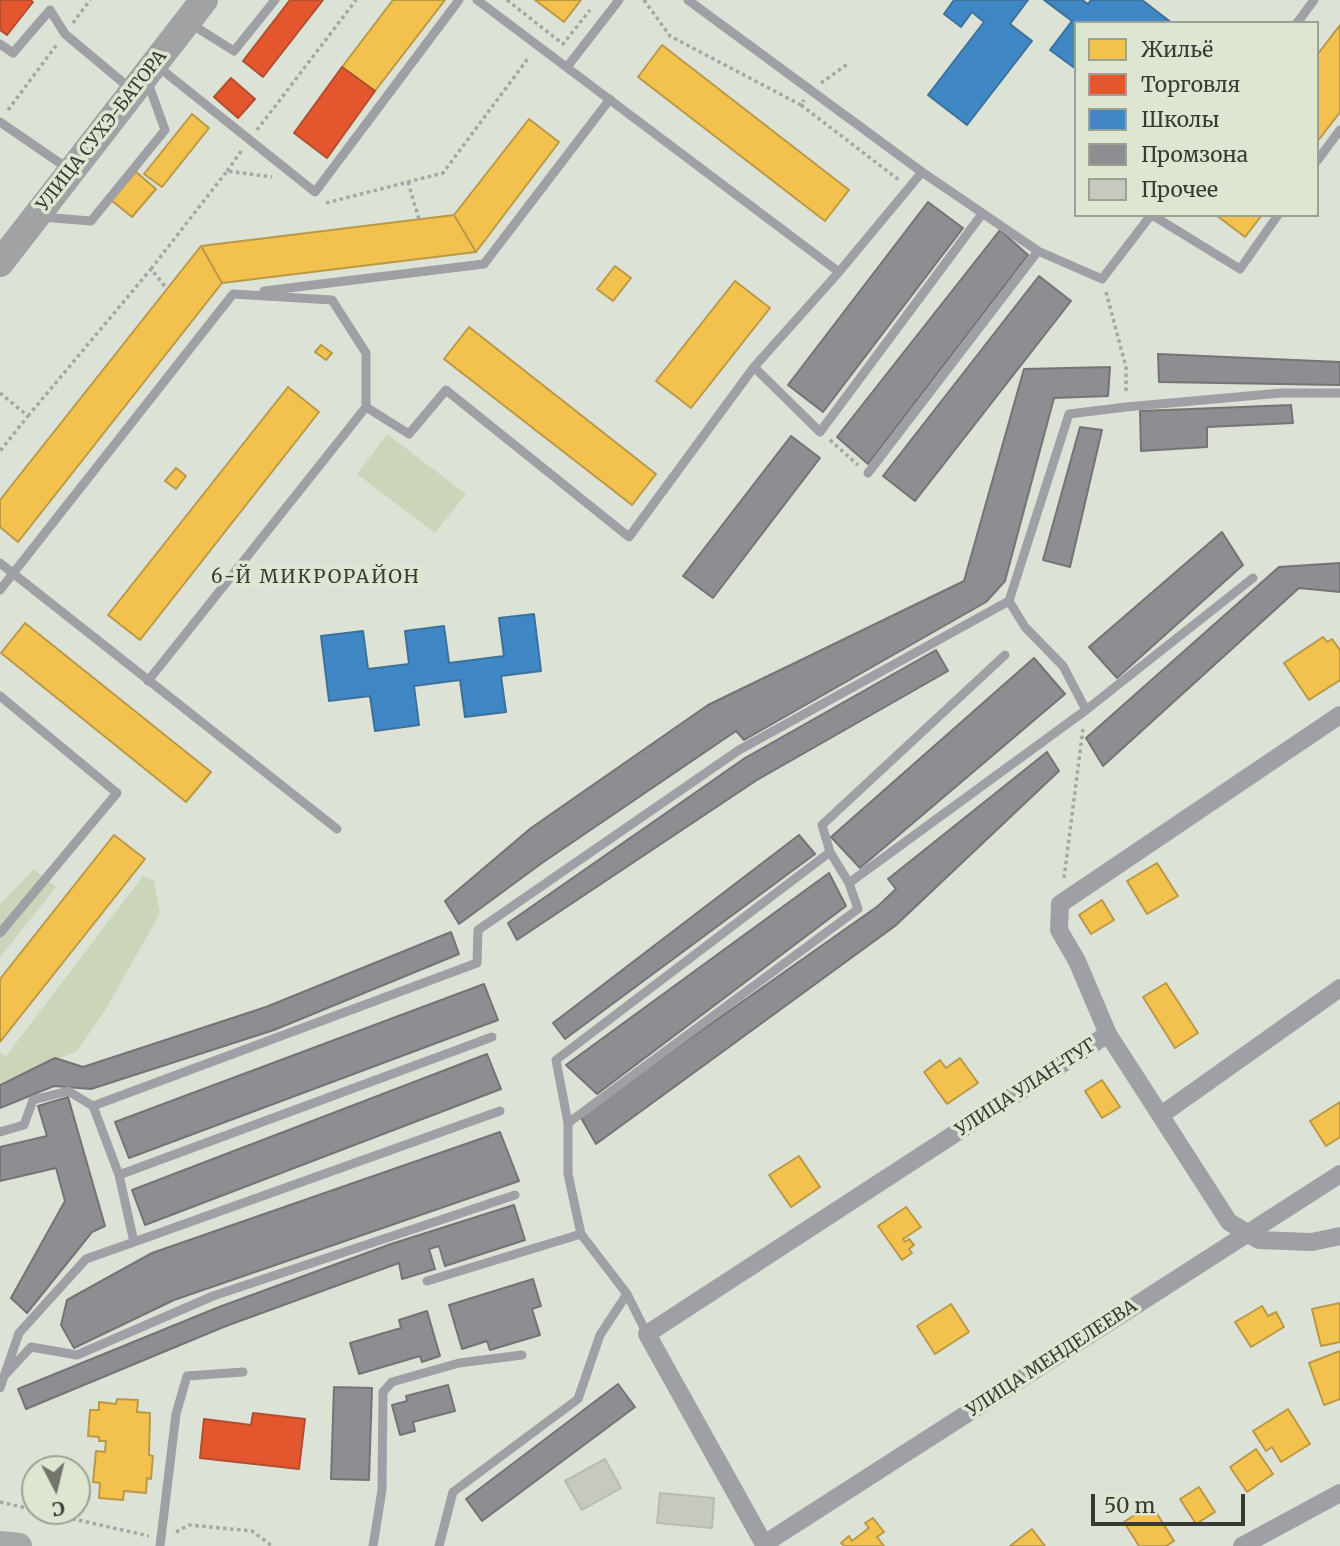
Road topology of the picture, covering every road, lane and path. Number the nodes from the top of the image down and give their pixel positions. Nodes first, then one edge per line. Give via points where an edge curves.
1 (90, 0) edge
2 (275, 0) edge
3 (356, 0) edge
4 (459, 0) edge
5 (477, 0) edge
6 (507, 0) edge
7 (598, 0) edge
8 (620, 0) edge
9 (644, 0) edge
10 (688, 0) edge
11 (1314, 0) edge
12 (195, 11) edge
13 (1298, 21) edge
14 (65, 34) junction
15 (0, 44) edge
16 (849, 64) dead end
17 (567, 67) junction
18 (145, 77) junction
19 (810, 90) junction
20 (610, 99) junction
21 (801, 105) junction
22 (0, 121) edge
23 (1340, 130) edge
24 (250, 140) junction
25 (1319, 158) edge
26 (72, 171) junction
27 (227, 172) dead end
28 (922, 172) junction
29 (408, 182) dead end
30 (909, 187) junction
31 (982, 214) junction
32 (36, 217) junction
33 (1149, 217) edge
34 (1154, 217) edge
35 (1277, 217) edge
36 (419, 219) dead end
37 (1038, 251) junction
38 (0, 263) edge
39 (839, 272) junction
40 (1102, 279) junction
41 (167, 289) dead end
42 (233, 294) junction
43 (754, 368) junction
44 (0, 393) edge
45 (1340, 393) edge
46 (366, 407) junction
47 (1126, 407) junction
48 (28, 416) junction
49 (820, 432) junction
50 (0, 451) edge
51 (867, 473) joint
52 (0, 562) edge
53 (14, 573) junction
54 (1253, 578) dead end
55 (0, 590) edge
56 (1009, 601) junction
57 (1005, 655) dead end
58 (148, 681) junction
59 (0, 696) edge
60 (1086, 709) junction
61 (1340, 715) edge
62 (337, 829) dead end
63 (830, 852) junction
64 (849, 883) junction
65 (1060, 904) junction
66 (0, 933) edge
67 (1340, 988) edge
68 (1108, 1034) junction
69 (492, 1037) dead end
70 (93, 1106) junction
71 (500, 1111) dead end
72 (1161, 1115) junction
73 (568, 1123) junction
74 (0, 1132) edge
75 (1340, 1174) edge
76 (119, 1175) junction
77 (516, 1195) dead end
78 (1250, 1232) junction
79 (581, 1234) junction
80 (1340, 1236) edge
81 (134, 1242) junction
82 (427, 1281) dead end
83 (626, 1294) junction
84 (647, 1334) junction
85 (522, 1355) dead end
86 (243, 1372) dead end
87 (4, 1376) junction
88 (0, 1388) edge
89 (1340, 1493) edge
90 (0, 1502) edge
91 (21, 1507) edge
92 (0, 1544) edge
93 (765, 1545) edge
94 (19, 1546) edge
95 (160, 1546) edge
96 (373, 1546) edge
97 (439, 1546) edge
98 (1242, 1546) edge

1 - 14 path
2 - 12 lane via 234,51
3 - 24 path
4 - 24 lane via 315,192
5 - 17 lane
6 - 7 path via 563,44
8 - 17 lane
9 - 21 path via 670,36
10 - 19 lane
11 - 13 lane
12 - 18 main road, УЛИЦА СУХЭ-БАТОРА
14 - 15 lane via 50,10 13,53
14 - 18 lane
14 - 22 path
16 - 19 path
17 - 20 lane
18 - 24 lane
18 - 26 main road, УЛИЦА СУХЭ-БАТОРА
18 - 32 lane via 165,130 91,220
19 - 21 path
19 - 28 lane
20 - 39 lane
20 - 42 lane via 484,264
21 - 30 path
22 - 26 lane
23 - 25 lane
24 - 27 path
26 - 32 main road, УЛИЦА СУХЭ-БАТОРА
28 - 30 lane
28 - 31 lane
29 - 36 path
30 - 39 lane
31 - 37 lane
31 - 49 lane
32 - 38 main road, УЛИЦА СУХЭ-БАТОРА
33 - 40 lane
34 - 35 lane via 1240,269
37 - 40 lane
37 - 51 lane
39 - 43 lane
40 - 47 path via 1126,367
41 - 48 path via 151,269
42 - 46 lane via 332,300 366,353
42 - 53 lane
43 - 46 lane via 629,537 446,390 409,434
43 - 49 lane
44 - 48 path
45 - 47 lane via 1282,393
46 - 58 lane
47 - 56 lane via 1069,414
48 - 50 path
49 - 51 path
52 - 53 lane
53 - 55 lane
53 - 58 lane
54 - 60 lane
56 - 60 lane via 1025,627 1063,666
56 - 70 lane via 739,750 478,930 477,963
57 - 63 lane via 822,825
58 - 62 lane
59 - 66 lane via 117,793
60 - 64 lane
60 - 65 path
61 - 65 street
63 - 64 lane
63 - 73 lane via 556,1060
64 - 73 lane via 858,909
65 - 68 street, УЛИЦА УЛАН-ТУГ via 1059,930
67 - 72 street
68 - 72 street
68 - 84 street, УЛИЦА УЛАН-ТУГ
69 - 76 lane
70 - 74 lane via 68,1091 33,1100 24,1125
70 - 76 lane
71 - 81 lane
72 - 78 street via 1229,1222
73 - 79 lane via 568,1174
75 - 78 street, УЛИЦА МЕНДЕЛЕЕВА
76 - 81 lane
77 - 87 lane via 213,1296 76,1355 32,1347
78 - 80 street via 1259,1240 1275,1241
78 - 93 street, УЛИЦА МЕНДЕЛЕЕВА
79 - 82 lane
79 - 83 lane
81 - 87 lane via 86,1259 19,1333
83 - 84 lane
83 - 97 lane via 600,1335 578,1399 453,1492
84 - 93 street
85 - 96 lane via 458,1363 392,1382 383,1392 382,1490
86 - 95 lane via 187,1376 176,1414
87 - 88 lane
89 - 98 street
90 - 91 path
92 - 94 main road

